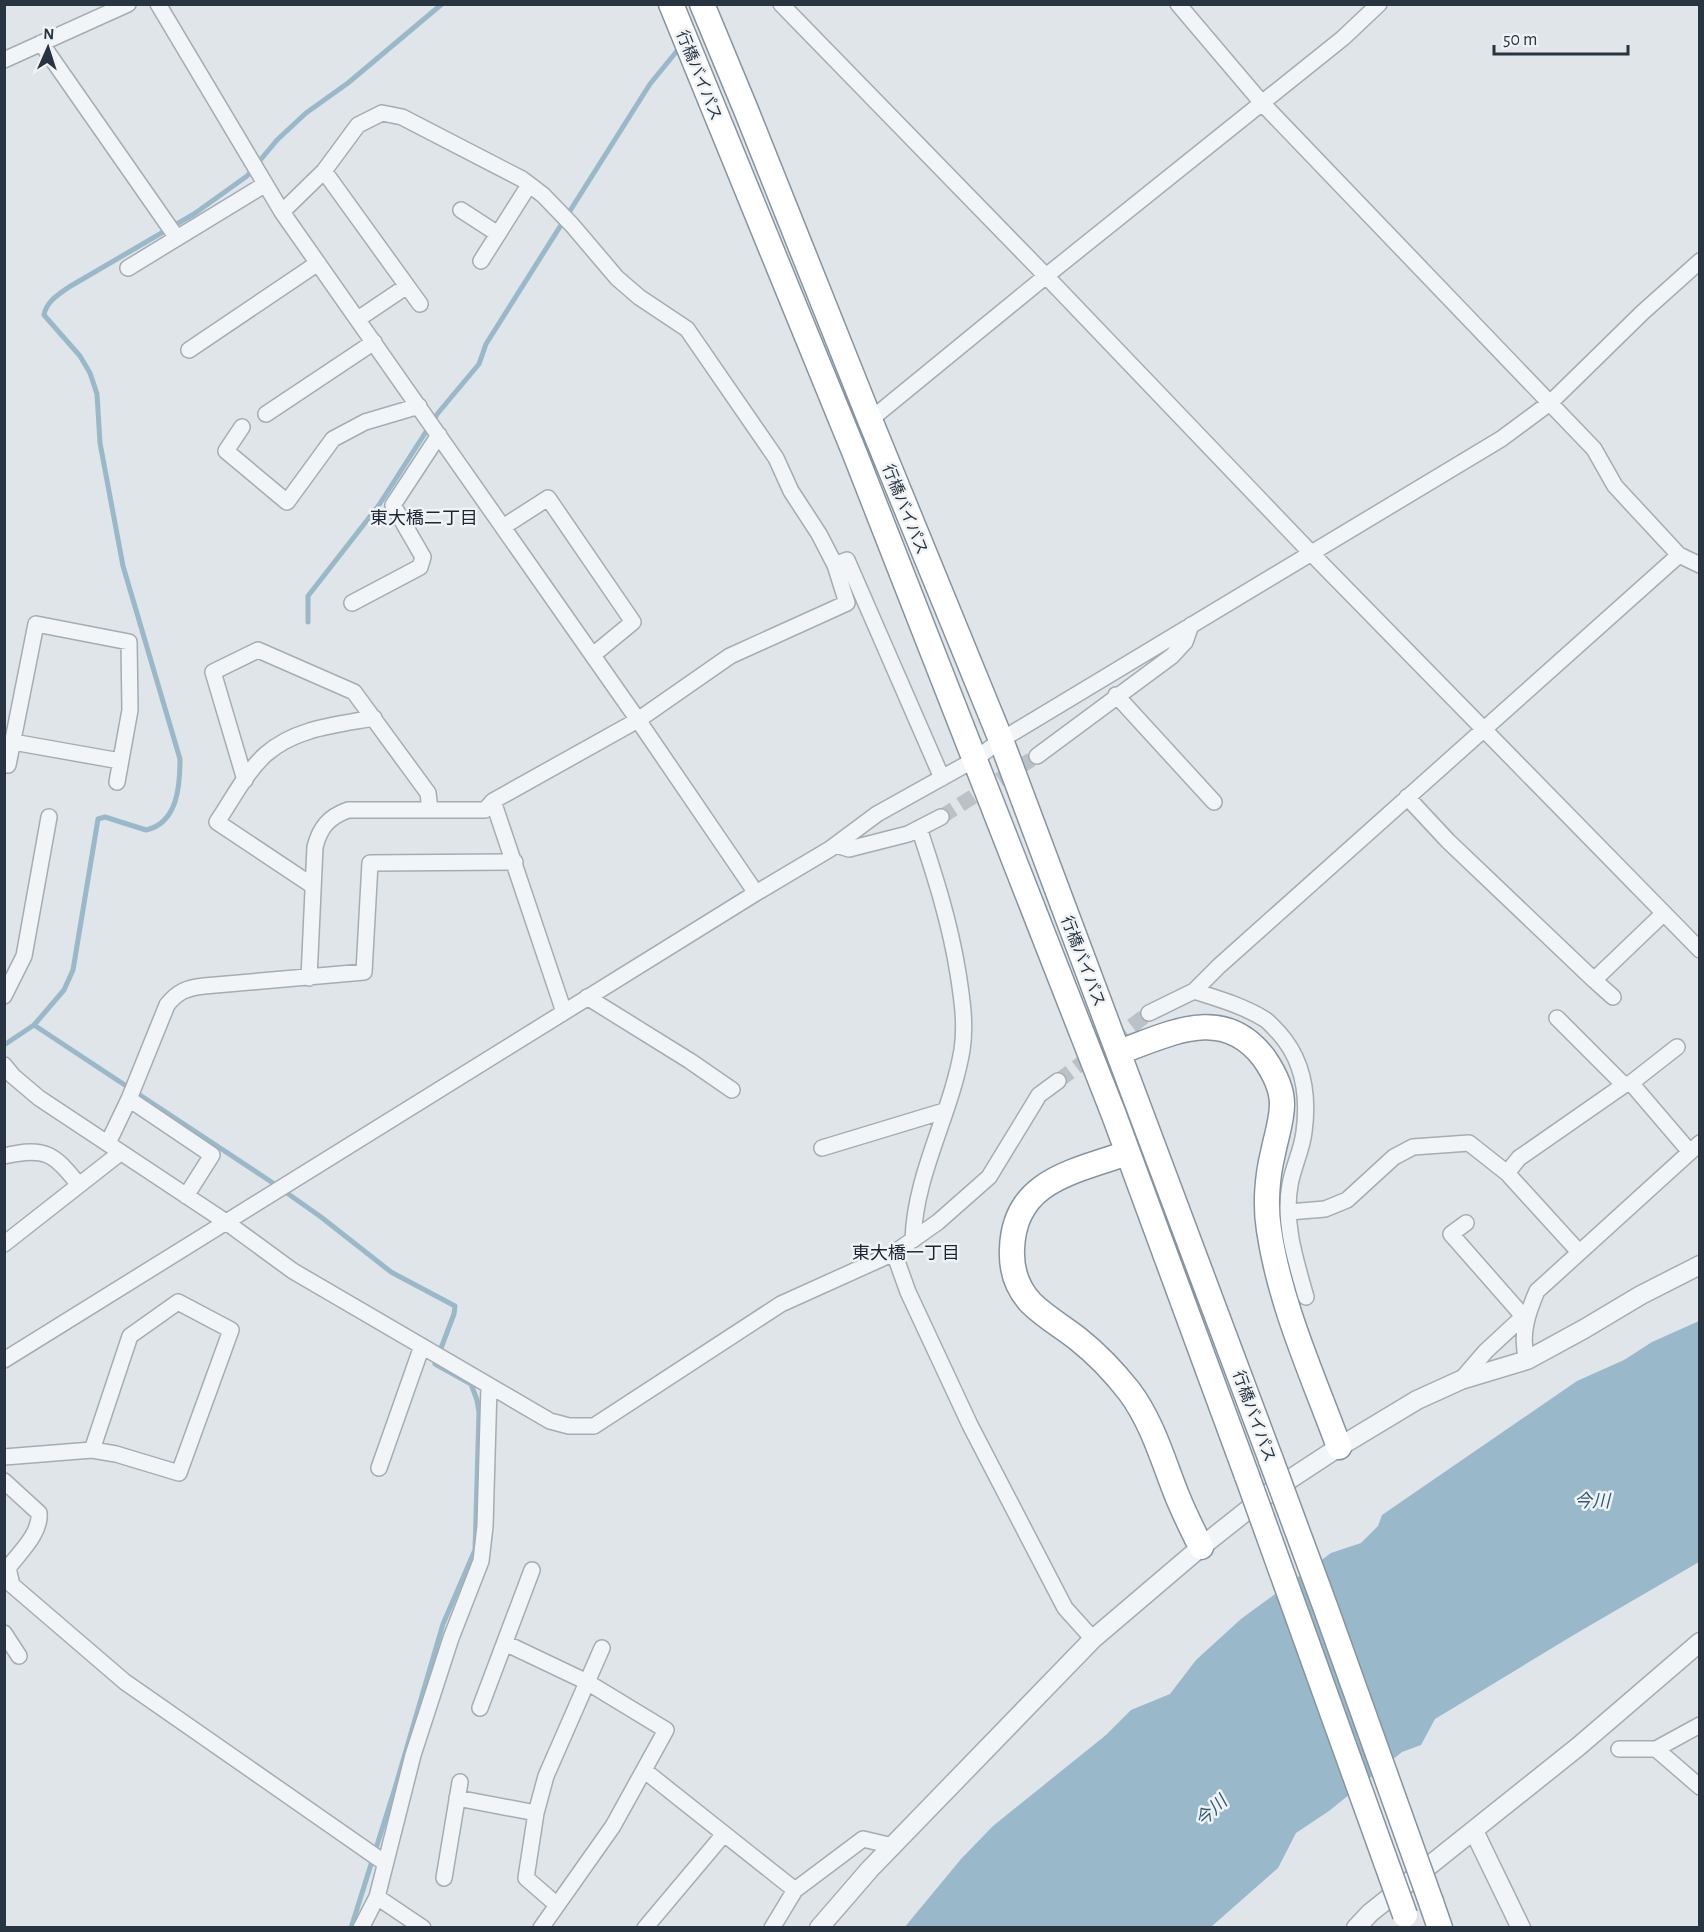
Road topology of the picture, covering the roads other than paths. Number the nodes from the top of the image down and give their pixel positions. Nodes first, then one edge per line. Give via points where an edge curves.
1 (128, 4) edge
2 (158, 4) edge
3 (671, 4) edge
4 (702, 4) edge
5 (782, 4) edge
6 (1178, 4) edge
7 (1379, 4) edge
8 (41, 43) junction
9 (4, 60) edge
10 (1262, 103) junction
11 (324, 171) junction
12 (264, 185) junction
13 (530, 185) junction
14 (461, 210) dead end
15 (282, 212) junction
16 (498, 234) junction
17 (177, 238) junction
18 (481, 261) dead end
19 (1700, 261) edge
20 (318, 263) junction
21 (128, 268) dead end
22 (1046, 276) junction
23 (407, 286) junction
24 (420, 304) dead end
25 (358, 319) junction
26 (374, 342) junction
27 (189, 350) dead end
28 (1551, 402) junction
29 (418, 406) junction
30 (266, 414) dead end
31 (870, 420) junction
32 (242, 427) dead end
33 (439, 435) junction
34 (503, 527) junction
35 (1312, 554) junction
36 (1678, 555) junction
37 (835, 565) junction
38 (1700, 565) edge
39 (352, 603) dead end
40 (1191, 625) junction
41 (593, 656) junction
42 (1116, 695) junction
43 (374, 718) junction
44 (638, 720) junction
45 (1484, 728) junction
46 (1001, 740) junction
47 (13, 742) junction
48 (1037, 756) tunnel mouth
49 (974, 760) junction
50 (120, 761) junction
51 (4, 764) edge
52 (942, 778) junction
53 (245, 780) junction
54 (117, 782) dead end
55 (1407, 797) junction
56 (493, 801) junction
57 (1214, 802) dead end
58 (430, 810) junction
59 (49, 817) dead end
60 (941, 817) tunnel mouth
61 (919, 828) junction
62 (836, 845) junction
63 (515, 862) junction
64 (313, 886) junction
65 (756, 893) junction
66 (1664, 913) junction
67 (1700, 950) edge
68 (309, 978) junction
69 (1594, 980) junction
70 (1194, 991) junction
71 (4, 996) edge
72 (586, 997) junction
73 (1612, 998) dead end
74 (564, 1012) junction
75 (1149, 1013) tunnel mouth
76 (1557, 1018) dead end
77 (1677, 1047) dead end
78 (1119, 1052) junction
79 (4, 1065) edge
80 (1058, 1082) tunnel mouth
81 (1627, 1084) junction
82 (732, 1090) dead end
83 (129, 1099) junction
84 (944, 1111) junction
85 (114, 1148) junction
86 (822, 1148) dead end
87 (1695, 1148) edge
88 (1127, 1153) junction
89 (4, 1156) edge
90 (1507, 1173) junction
91 (79, 1185) junction
92 (186, 1196) junction
93 (1289, 1212) junction
94 (226, 1222) junction
95 (1466, 1223) dead end
96 (913, 1240) junction
97 (4, 1244) edge
98 (1579, 1252) junction
99 (894, 1254) junction
100 (1700, 1265) edge
101 (1306, 1298) dead end
102 (1525, 1314) junction
103 (422, 1346) junction
104 (4, 1360) edge
105 (1527, 1360) junction
106 (1461, 1380) junction
107 (489, 1386) junction
108 (1339, 1447) junction
109 (92, 1450) junction
110 (4, 1457) edge
111 (379, 1468) dead end
112 (4, 1481) edge
113 (1201, 1547) junction
114 (532, 1570) dead end
115 (4, 1634) edge
116 (1093, 1639) junction
117 (1700, 1642) edge
118 (505, 1643) junction
119 (602, 1648) dead end
120 (19, 1656) dead end
121 (587, 1682) junction
122 (480, 1708) dead end
123 (1700, 1725) edge
124 (1619, 1749) dead end
125 (1656, 1749) junction
126 (645, 1771) junction
127 (460, 1782) dead end
128 (1700, 1787) edge
129 (457, 1798) junction
130 (536, 1813) junction
131 (1474, 1831) junction
132 (724, 1834) junction
133 (892, 1846) junction
134 (385, 1863) junction
135 (444, 1878) dead end
136 (795, 1890) junction
137 (377, 1897) junction
138 (557, 1905) junction
139 (1407, 1921) edge
140 (361, 1928) edge
141 (423, 1928) edge
142 (541, 1928) edge
143 (645, 1928) edge
144 (772, 1928) edge
145 (819, 1928) edge
146 (1356, 1928) edge
147 (1440, 1928) edge
148 (1521, 1928) edge

1 - 8 street
2 - 12 street
3 - 49 highway, 行橋バイパス via 855,454
4 - 31 highway, 行橋バイパス
5 - 22 street
6 - 10 street
7 - 10 street via 1344,38
8 - 9 street
8 - 17 street
10 - 22 street
10 - 28 street
11 - 13 street via 358,125 382,113 402,117
11 - 15 street
11 - 23 street
12 - 15 street
12 - 17 street
13 - 16 street
13 - 37 street via 573,225 616,278 687,329 776,458
14 - 16 street
15 - 20 street
16 - 18 street
17 - 21 street
19 - 28 street
20 - 25 street
20 - 27 street
22 - 31 street
22 - 35 street
23 - 24 street
23 - 25 street
25 - 26 street
26 - 29 street
26 - 30 street
28 - 35 street via 1501,439
28 - 36 street via 1594,448 1615,486
29 - 32 street via 365,422 333,439 287,502 226,451
29 - 33 street
31 - 46 highway, 行橋バイパス
33 - 34 street
33 - 39 street via 393,505 423,557 420,567
34 - 41 street
34 - 41 street via 548,498 633,622
35 - 40 street
35 - 45 street
36 - 38 street
36 - 45 street
37 - 44 street via 847,603 730,656
37 - 52 street via 847,560
40 - 42 street via 1185,642 1172,656
40 - 46 street
41 - 44 street
42 - 48 street
42 - 57 street
43 - 53 street via 321,727 282,742 264,755
43 - 53 street via 354,692 258,650 213,672
43 - 58 street via 428,794
44 - 56 street
44 - 65 street
45 - 55 street
45 - 66 street
46 - 49 street
46 - 78 highway, 行橋バイパス
47 - 50 street
47 - 50 street via 36,624 129,642 130,710
47 - 51 street via 8,765
49 - 52 street
49 - 88 highway, 行橋バイパス
50 - 54 street
52 - 62 street via 877,814
53 - 64 street via 217,822
55 - 69 street
55 - 70 street
56 - 58 street via 485,810
56 - 63 street
58 - 64 street via 348,810 335,814 318,835
59 - 71 street via 24,956
60 - 61 street
61 - 62 street via 849,849
61 - 84 street via 952,935 964,1012 962,1050
62 - 65 street
63 - 68 street via 370,863 364,972
63 - 74 street
64 - 68 street
65 - 72 street
66 - 67 street
66 - 69 street
68 - 83 street via 186,989 175,995 167,1005
69 - 73 street
70 - 75 street
70 - 93 street via 1235,1004 1267,1021 1290,1046 1303,1076 1304,1134 1289,1186
72 - 74 street
72 - 82 street
74 - 94 street
76 - 81 street
77 - 81 street
78 - 108 highway via 1202,1026 1242,1036 1270,1067 1282,1103 1272,1155 1268,1227 1276,1270
78 - 147 highway, 行橋バイパス, bridge
79 - 85 street via 39,1098
80 - 96 street via 1039,1095 989,1176
81 - 87 street
81 - 90 street via 1519,1158
83 - 85 street
83 - 92 street via 212,1155
84 - 86 street
84 - 96 street via 926,1167
85 - 91 street
85 - 92 street
87 - 98 street
88 - 113 highway via 1053,1179 1038,1189 1019,1214 1011,1260 1014,1275 1030,1302 1101,1359 1129,1392 1147,1420
88 - 139 highway, 行橋バイパス, bridge
89 - 91 street via 34,1151 51,1156
90 - 93 street via 1469,1143 1413,1147 1394,1157 1347,1200 1325,1209
90 - 98 street
91 - 97 street
92 - 94 street
93 - 101 street
94 - 103 street via 293,1271
94 - 104 street
95 - 102 street via 1451,1233
96 - 99 street
98 - 102 street via 1537,1291
99 - 107 street via 781,1304 594,1426 550,1421
99 - 116 street via 970,1425 1065,1608
100 - 105 street
102 - 105 street via 1523,1347
102 - 106 street
103 - 107 street
103 - 111 street
105 - 106 street
106 - 108 street via 1417,1400
107 - 134 street via 481,1561 413,1755
108 - 113 street via 1269,1493
109 - 109 street via 130,1336 178,1302 231,1330 179,1473
109 - 110 street
112 - 134 street via 39,1513 40,1522 8,1568 12,1585 125,1682
113 - 116 street
114 - 118 street
115 - 120 street
116 - 133 street
117 - 131 street
118 - 121 street
118 - 122 street
119 - 121 street
121 - 126 street via 666,1730
121 - 130 street via 546,1776
123 - 125 street
124 - 125 street
125 - 128 street
126 - 132 street
126 - 138 street via 613,1826
127 - 129 street
129 - 130 street
129 - 135 street
130 - 138 street via 526,1878
131 - 146 street
131 - 148 street
132 - 136 street
132 - 143 street
133 - 136 street via 863,1839
133 - 145 street
134 - 137 street
136 - 144 street
137 - 140 street
137 - 141 street
138 - 142 street

